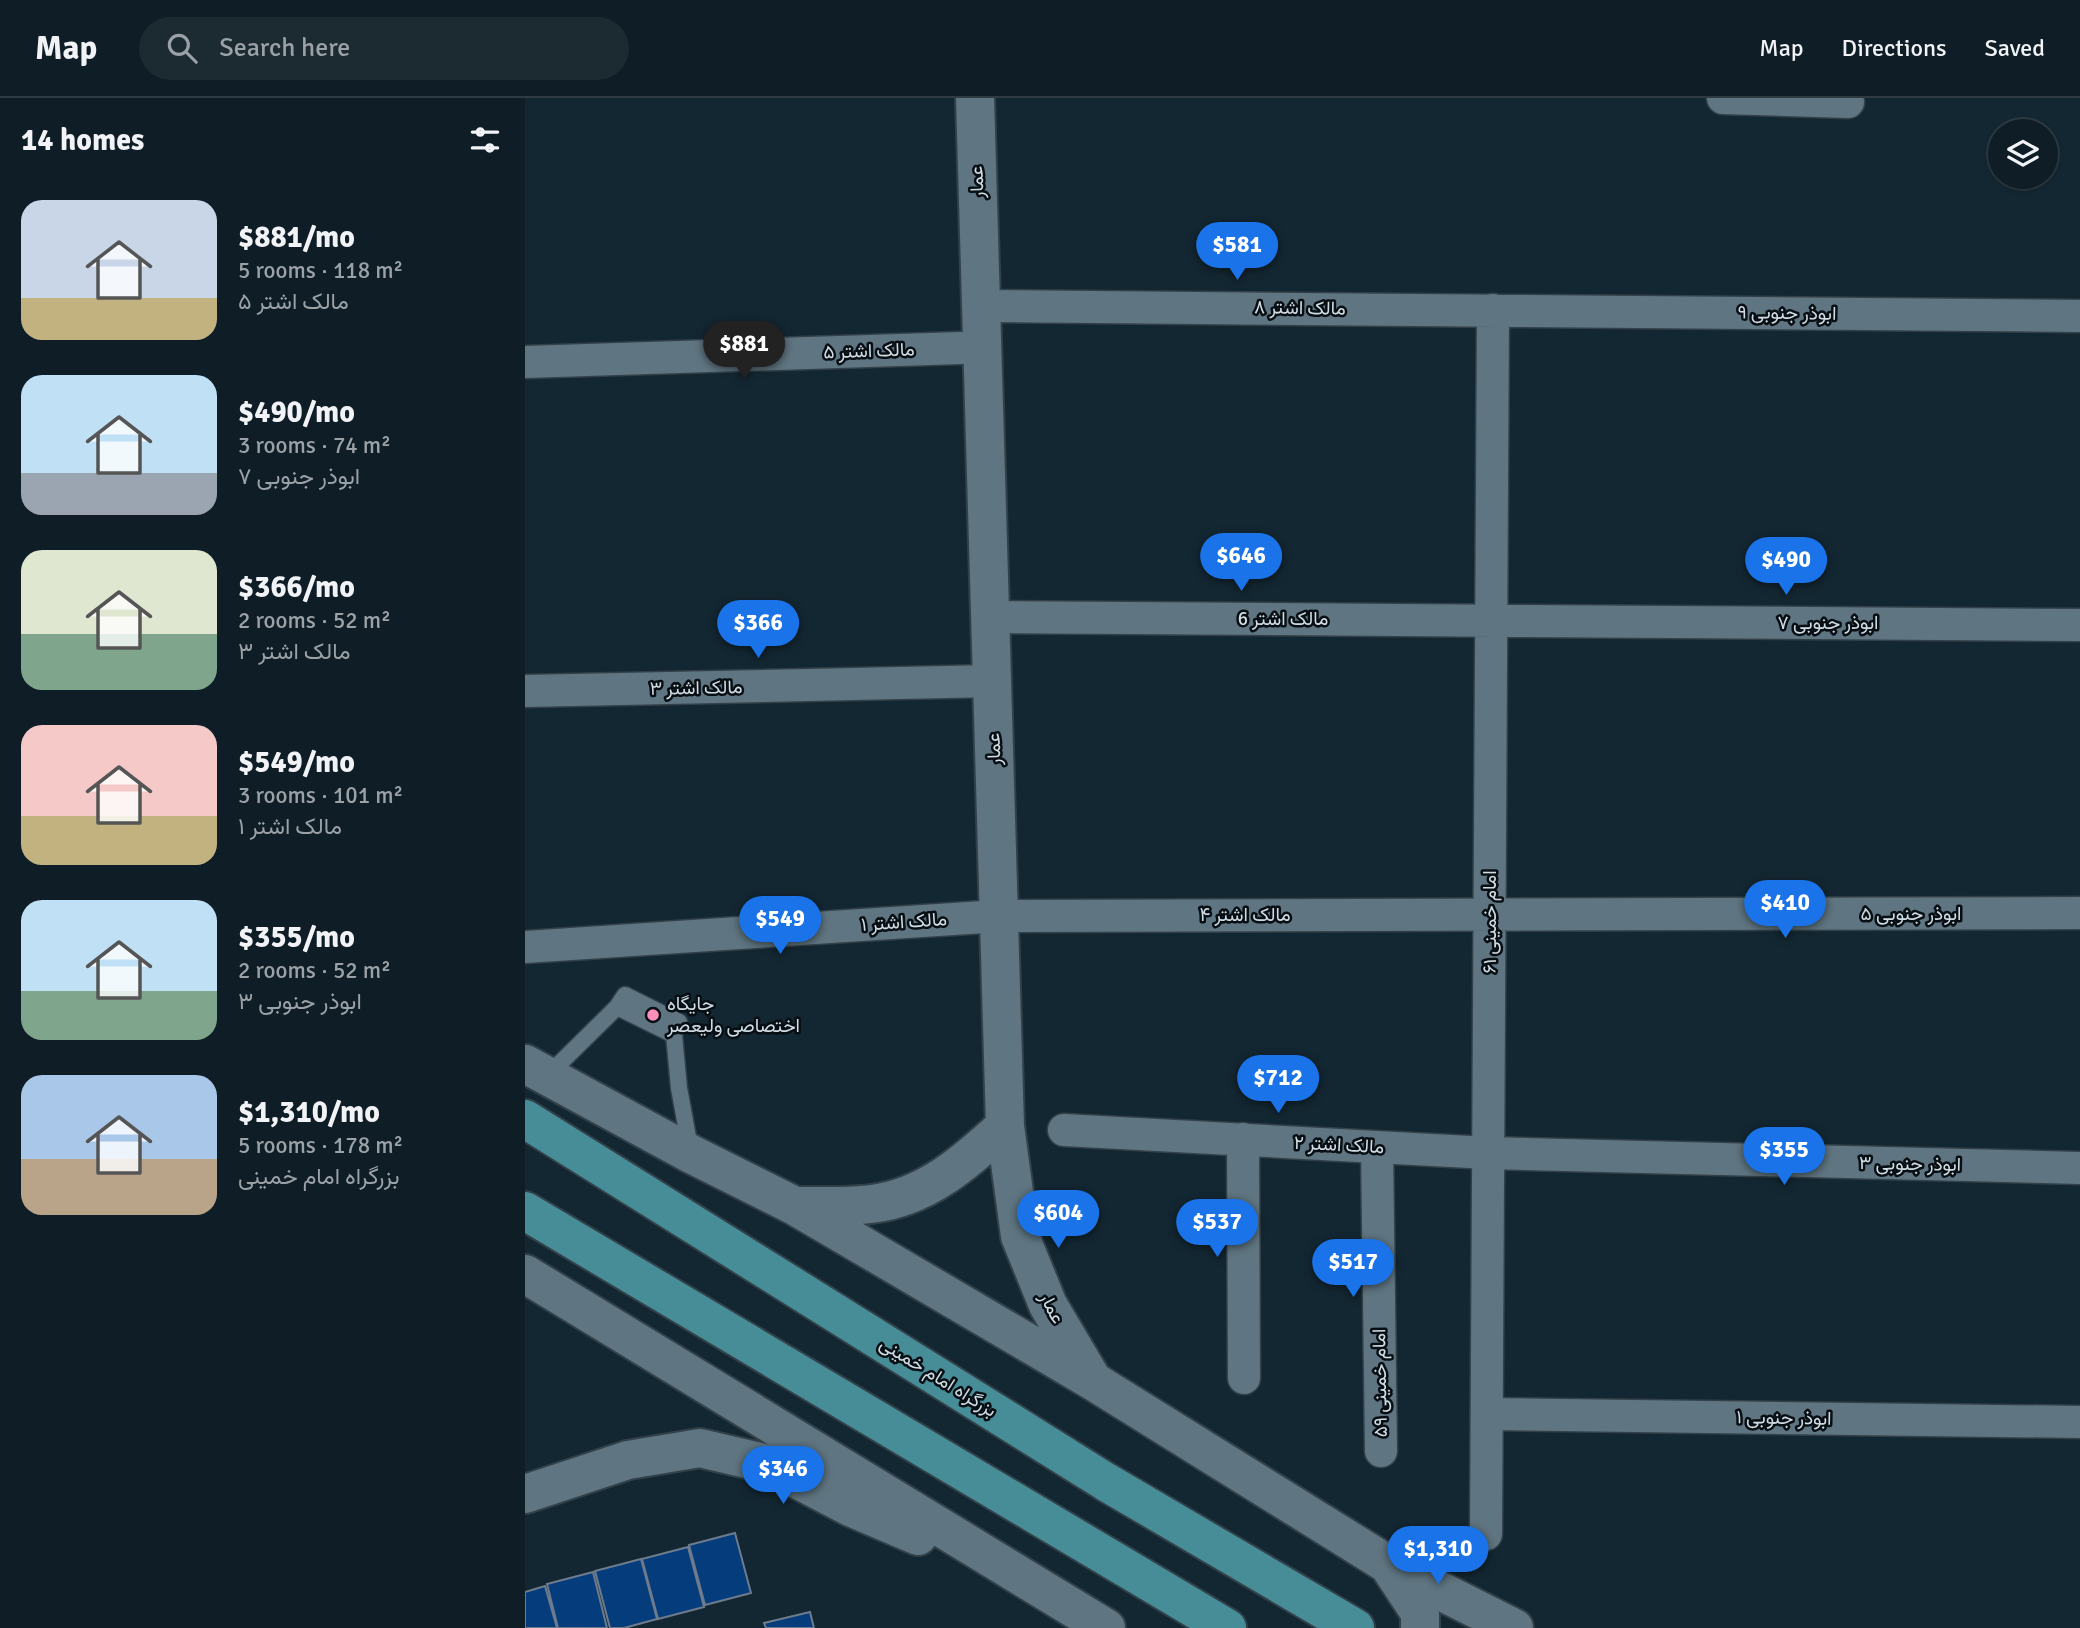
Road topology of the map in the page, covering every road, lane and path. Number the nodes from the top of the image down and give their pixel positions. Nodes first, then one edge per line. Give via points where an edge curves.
1 (975, 98) edge
2 (1723, 98) edge
3 (1848, 102) dead end
4 (981, 306) junction
5 (1493, 310) junction
6 (2080, 316) edge
7 (961, 348) dead end
8 (525, 362) edge
9 (990, 617) junction
10 (1492, 621) junction
11 (2080, 625) edge
12 (992, 681) junction
13 (525, 691) edge
14 (2080, 913) edge
15 (1490, 915) junction
16 (999, 916) junction
17 (525, 947) edge
18 (536, 1070) edge
19 (525, 1119) edge
20 (1005, 1126) junction
21 (1064, 1130) dead end
22 (1243, 1139) junction
23 (1377, 1147) junction
24 (1489, 1153) junction
25 (691, 1154) junction
26 (2080, 1168) edge
27 (795, 1206) junction
28 (525, 1211) edge
29 (525, 1274) edge
30 (1244, 1378) dead end
31 (1093, 1381) junction
32 (1487, 1413) junction
33 (2080, 1422) edge
34 (1381, 1451) dead end
35 (525, 1494) edge
36 (1486, 1534) dead end
37 (1389, 1565) junction
38 (1032, 1583) junction
39 (1106, 1628) edge
40 (1227, 1628) edge
41 (1355, 1628) edge
42 (1420, 1628) edge
43 (1514, 1628) edge

1 - 4 street, عمار
2 - 3 street
4 - 5 street, مالک اشتر ۸
4 - 9 street, عمار
5 - 6 street, ابوذر جنوبی ۹
5 - 10 street, امام خمینی ۶۱
7 - 8 street, مالک اشتر ۵
9 - 10 street, مالک اشتر 6
9 - 12 street, عمار
10 - 11 street, ابوذر جنوبی ۷
10 - 15 street, امام خمینی ۶۱
12 - 13 street, مالک اشتر ۳
12 - 16 street, عمار
14 - 15 street, ابوذر جنوبی ۵
15 - 16 street, مالک اشتر ۴
15 - 24 street, امام خمینی ۶۱
16 - 17 street, مالک اشتر ۱
16 - 20 street, عمار
18 - 25 street
18 - 25 lane via 617,1007 674,1035
19 - 41 highway, بزرگراه امام خمینی via 1106,1482
20 - 27 street via 965,1163 921,1190 873,1204
20 - 31 street, عمار via 1020,1236 1048,1305
21 - 22 street, مالک اشتر ۲
22 - 23 street, مالک اشتر ۲
22 - 30 street
23 - 24 street, مالک اشتر ۲
23 - 34 street, امام خمینی ۵۹
24 - 26 street, ابوذر جنوبی ۳
24 - 32 street, امام خمینی ۶۱
25 - 27 street
27 - 31 street
28 - 40 highway
29 - 38 street
31 - 37 street
32 - 33 street, ابوذر جنوبی ۱
32 - 36 street, امام خمینی ۶۱
35 - 38 street via 628,1460 700,1448 768,1464 850,1507
37 - 42 street via 1420,1613
37 - 43 street
38 - 39 street

